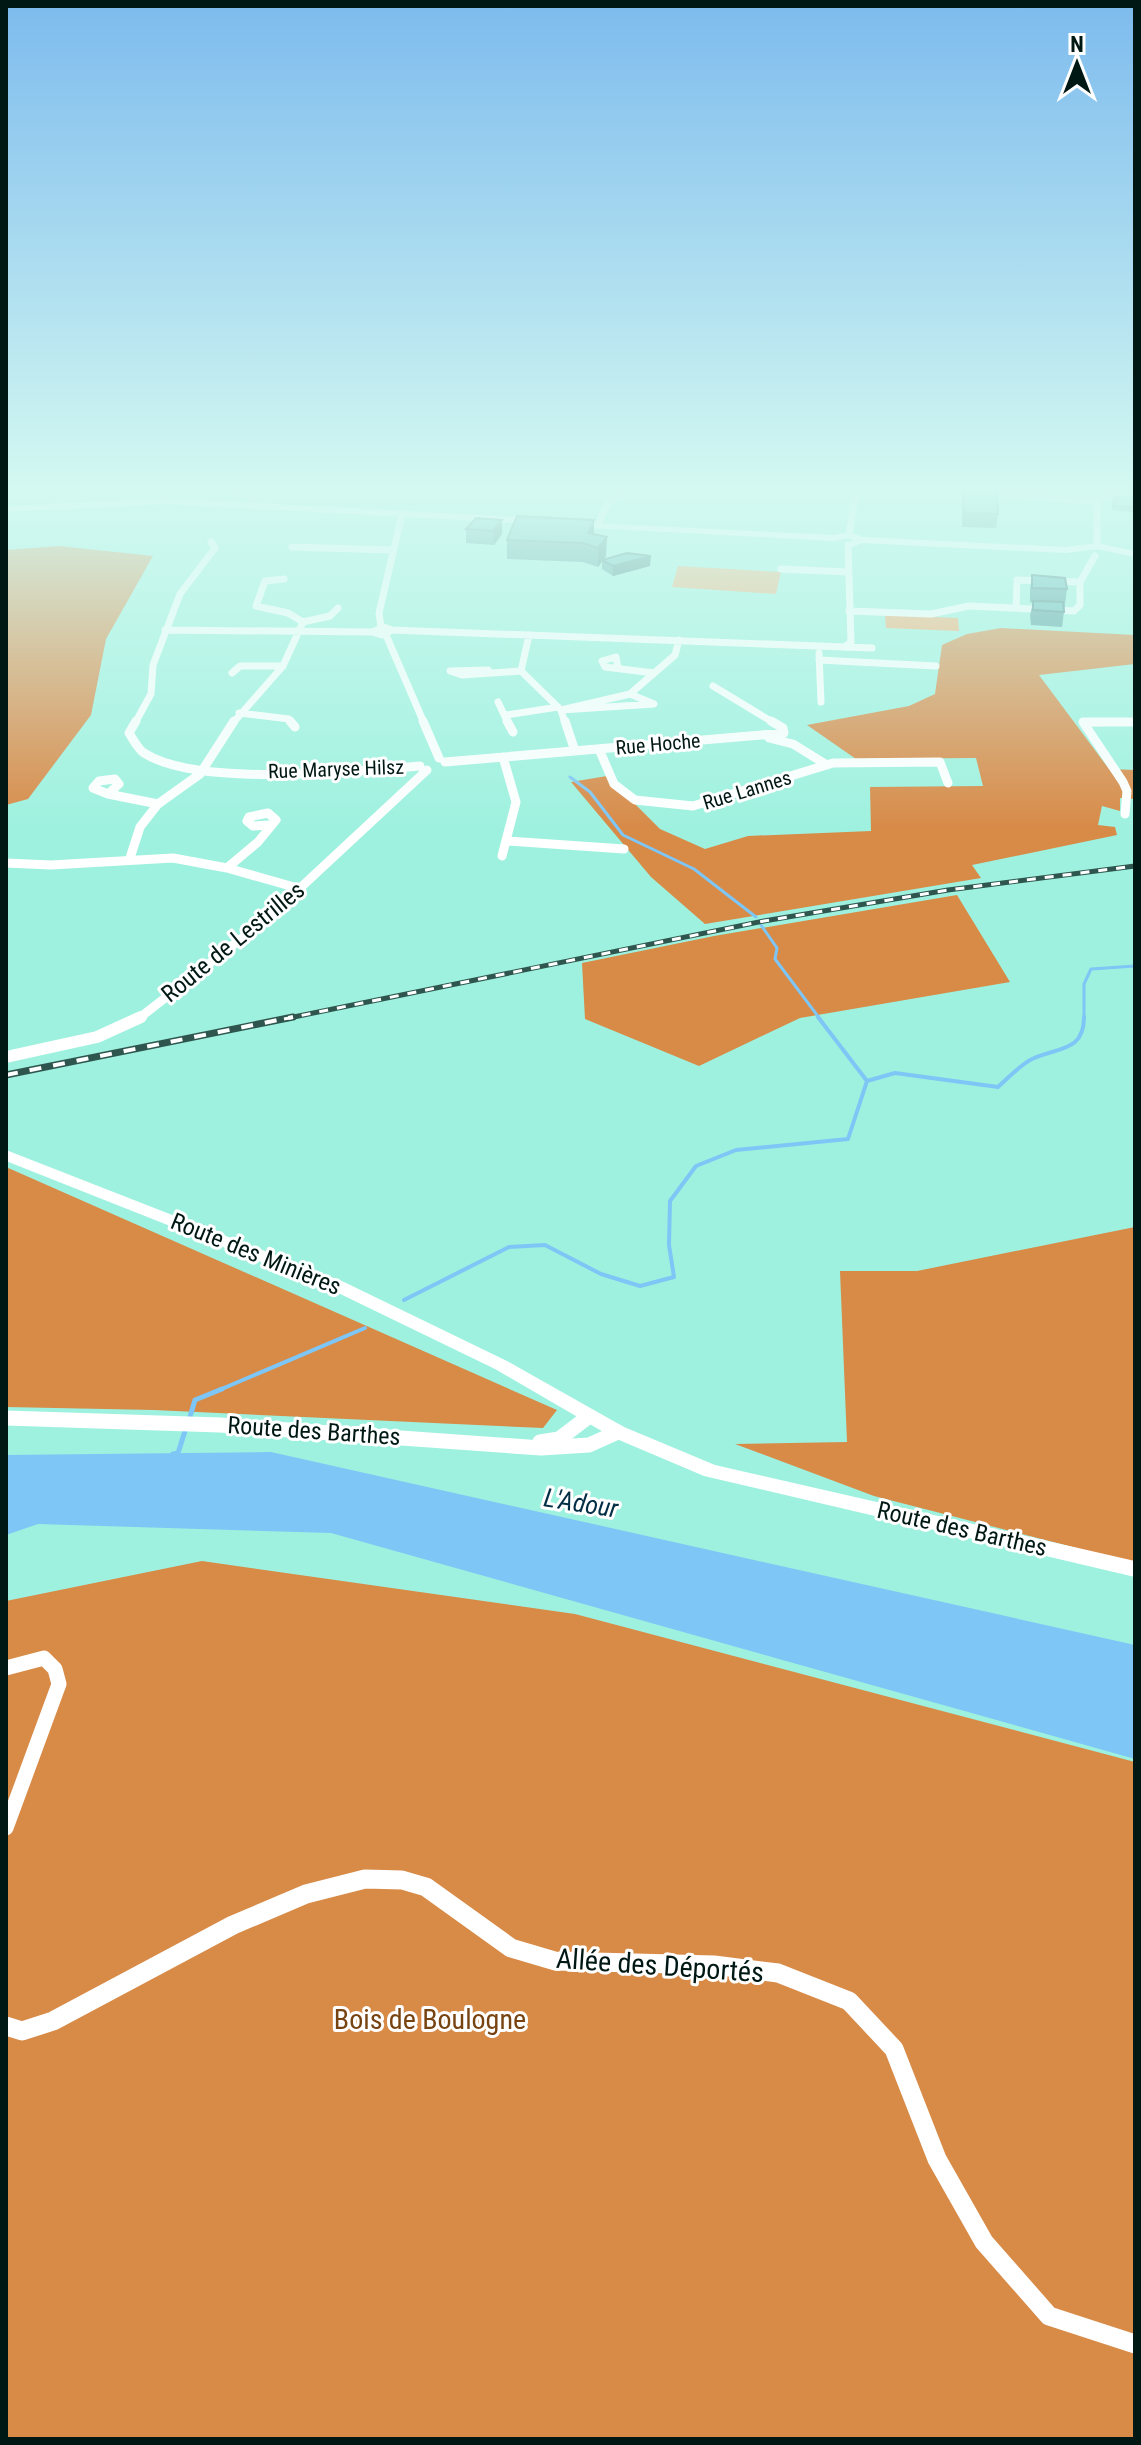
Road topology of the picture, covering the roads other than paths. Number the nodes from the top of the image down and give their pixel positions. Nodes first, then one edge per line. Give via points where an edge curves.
1 (177, 601) edge
2 (258, 601) edge
3 (382, 601) edge
4 (849, 601) edge
5 (1016, 601) edge
6 (1080, 601) edge
7 (338, 608) dead end
8 (1016, 608) junction
9 (849, 611) junction
10 (303, 622) junction
11 (165, 630) junction
12 (386, 630) junction
13 (300, 633) junction
14 (529, 635) junction
15 (679, 640) junction
16 (819, 646) junction
17 (844, 647) junction
18 (872, 648) dead end
19 (819, 660) junction
20 (283, 666) junction
21 (936, 666) dead end
22 (618, 668) dead end
23 (488, 670) dead end
24 (521, 671) junction
25 (232, 673) dead end
26 (654, 673) junction
27 (713, 686) dead end
28 (630, 694) junction
29 (498, 702) dead end
30 (821, 702) dead end
31 (559, 708) junction
32 (239, 713) junction
33 (506, 715) junction
34 (1135, 722) edge
35 (295, 727) dead end
36 (513, 732) dead end
37 (758, 736) junction
38 (599, 749) junction
39 (575, 751) junction
40 (503, 757) junction
41 (442, 760) junction
42 (827, 765) junction
43 (424, 768) junction
44 (204, 769) junction
45 (948, 783) dead end
46 (108, 794) dead end
47 (158, 804) junction
48 (1125, 814) dead end
49 (268, 825) dead end
50 (507, 841) junction
51 (624, 849) dead end
52 (502, 856) dead end
53 (130, 858) junction
54 (6, 863) edge
55 (227, 868) junction
56 (301, 889) junction
57 (6, 1057) edge
58 (6, 1155) edge
59 (501, 1365) junction
60 (588, 1417) junction
61 (6, 1418) edge
62 (620, 1427) junction
63 (525, 1445) junction
64 (790, 1489) junction
65 (1135, 1569) edge
66 (6, 1668) edge
67 (6, 1828) edge
68 (6, 2026) edge
69 (1135, 2344) edge

1 - 11 street
2 - 10 street via 256,606
3 - 12 street via 379,613
4 - 9 street
5 - 8 street
6 - 8 street via 1074,611
7 - 10 street via 330,616
8 - 9 street via 958,606 931,614
9 - 17 street via 851,642
10 - 13 street
11 - 13 street
11 - 44 street, Rue Maryse Hilsz via 153,665 153,687 131,726 130,742 154,760
12 - 13 street
12 - 14 street
12 - 41 street
13 - 20 street
14 - 15 street
14 - 24 street
15 - 16 street
15 - 26 street via 675,655
16 - 17 street
16 - 19 street
17 - 18 street
19 - 21 street
19 - 30 street
20 - 25 street via 240,666
20 - 32 street
22 - 26 street
23 - 24 street
24 - 31 street
26 - 28 street
27 - 37 street via 783,728 784,733
28 - 31 street
28 - 31 street via 654,704
29 - 33 street
31 - 33 street
31 - 39 street
32 - 35 street via 289,719
32 - 44 street
33 - 36 street
34 - 48 street via 1083,722 1123,782
37 - 38 street, Rue Hoche
37 - 42 street, Rue Lannes via 793,744
38 - 39 street, Rue Hoche
38 - 42 street, Rue Lannes via 614,784 635,800 693,806
39 - 40 street, Rue Hoche
40 - 41 street, Rue Hoche
40 - 50 street via 516,802
41 - 43 street, Rue Hoche
42 - 45 street, Rue Lannes via 940,762
43 - 44 street, Rue Maryse Hilsz via 312,774
43 - 56 street, Route de Lestrilles
44 - 47 street
46 - 47 street
47 - 53 street via 140,827
49 - 55 street via 269,831
50 - 51 street
50 - 52 street
53 - 54 street
53 - 55 street via 173,858
55 - 56 street
56 - 57 street, Route de Lestrilles via 127,1025
58 - 59 main road, Route des Minières via 338,1286
59 - 60 main road, Route des Minières
59 - 62 main road, Route des Minières
60 - 62 main road, Route des Barthes
60 - 63 street, Route des Barthes via 559,1439
61 - 63 street, Route des Barthes via 140,1420
62 - 63 street, Route des Barthes via 589,1445
62 - 64 main road, Route des Barthes
62 - 64 main road, Route des Barthes via 711,1471
64 - 65 main road, Route des Barthes
66 - 67 street via 44,1658 55,1669 59,1684
68 - 69 street, Allée des Déportés via 22,2031 53,2021 233,1925 306,1894 365,1879 426,1887 511,1948 555,1961 714,1965 778,1973 849,2001 894,2049 937,2159 984,2242 1049,2316

